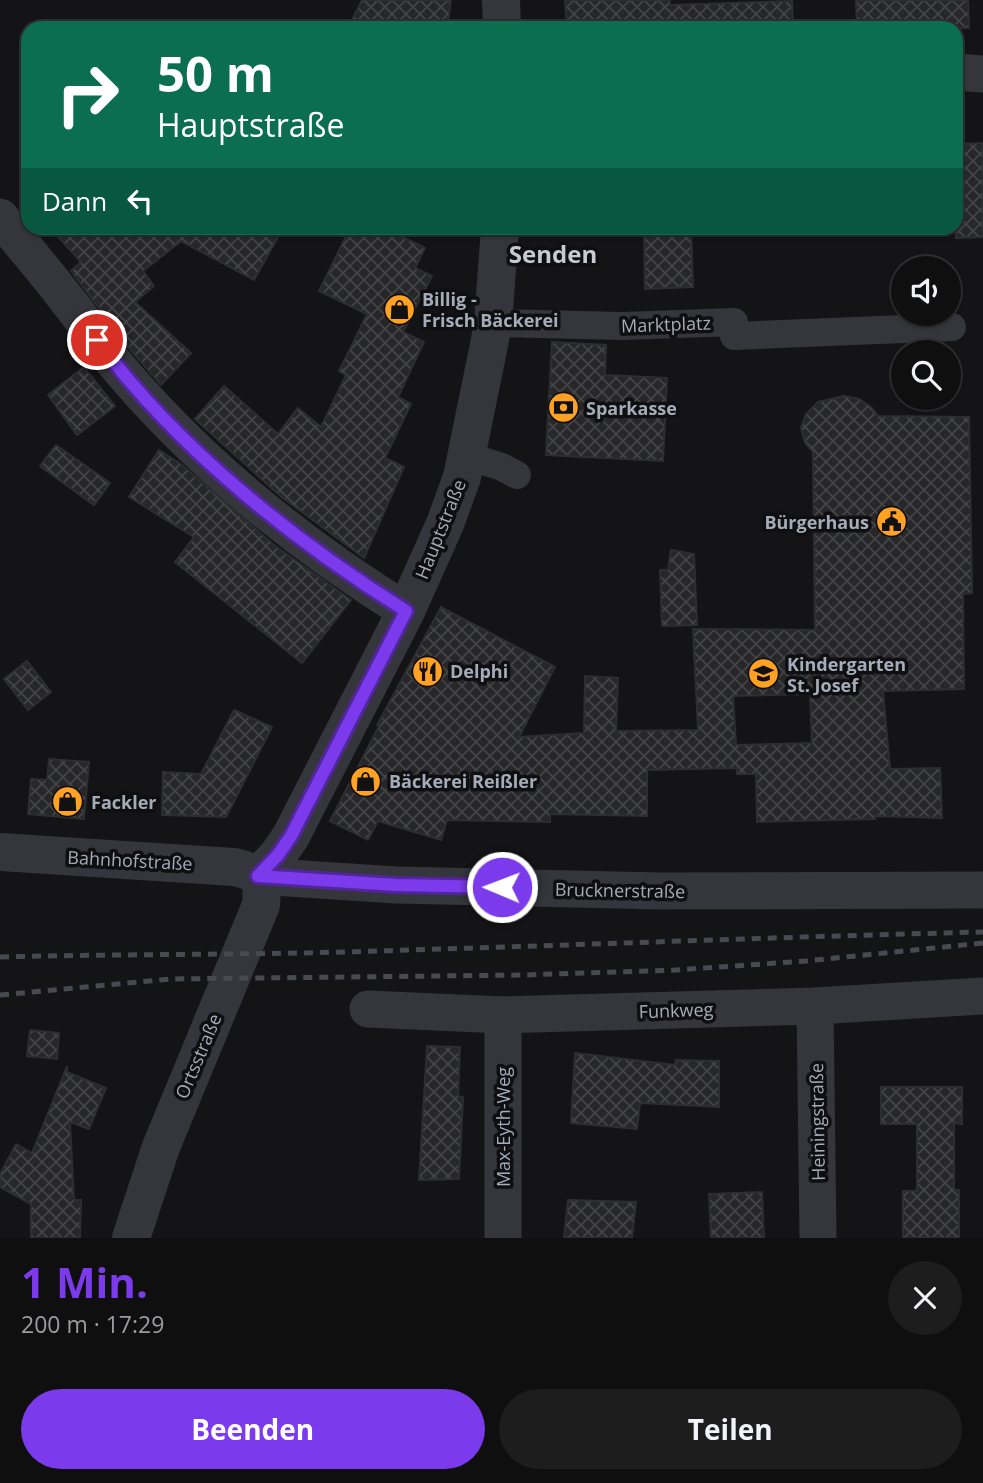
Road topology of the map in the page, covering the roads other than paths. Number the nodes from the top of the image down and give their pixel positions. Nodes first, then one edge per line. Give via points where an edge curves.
1 (501, 0) edge
2 (502, 21) edge
3 (963, 73) edge
4 (983, 75) edge
5 (0, 217) edge
6 (499, 235) edge
7 (492, 323) junction
8 (952, 327) dead end
9 (467, 456) junction
10 (517, 475) dead end
11 (406, 611) junction
12 (0, 852) edge
13 (258, 876) junction
14 (983, 890) edge
15 (983, 996) edge
16 (815, 1006) junction
17 (368, 1009) dead end
18 (503, 1015) junction
19 (131, 1238) edge
20 (503, 1238) edge
21 (818, 1238) edge

1 - 2 street
3 - 4 street
5 - 11 street via 112,359 181,435 286,529
6 - 7 street, Hauptstraße
7 - 8 street, Marktplatz via 622,326 734,322 734,336
7 - 9 street, Hauptstraße
9 - 10 street
9 - 11 street, Hauptstraße via 445,524
11 - 13 street, Hauptstraße via 291,836
12 - 13 street, Bahnhofstraße via 234,867
13 - 14 street, Brucknerstraße via 396,885 661,891
13 - 19 street, Ortsstraße via 263,886 261,905 161,1147
15 - 16 street, Funkweg
16 - 18 street, Funkweg
16 - 21 street, Heiningstraße
17 - 18 street, Funkweg
18 - 20 street, Max-Eyth-Weg

